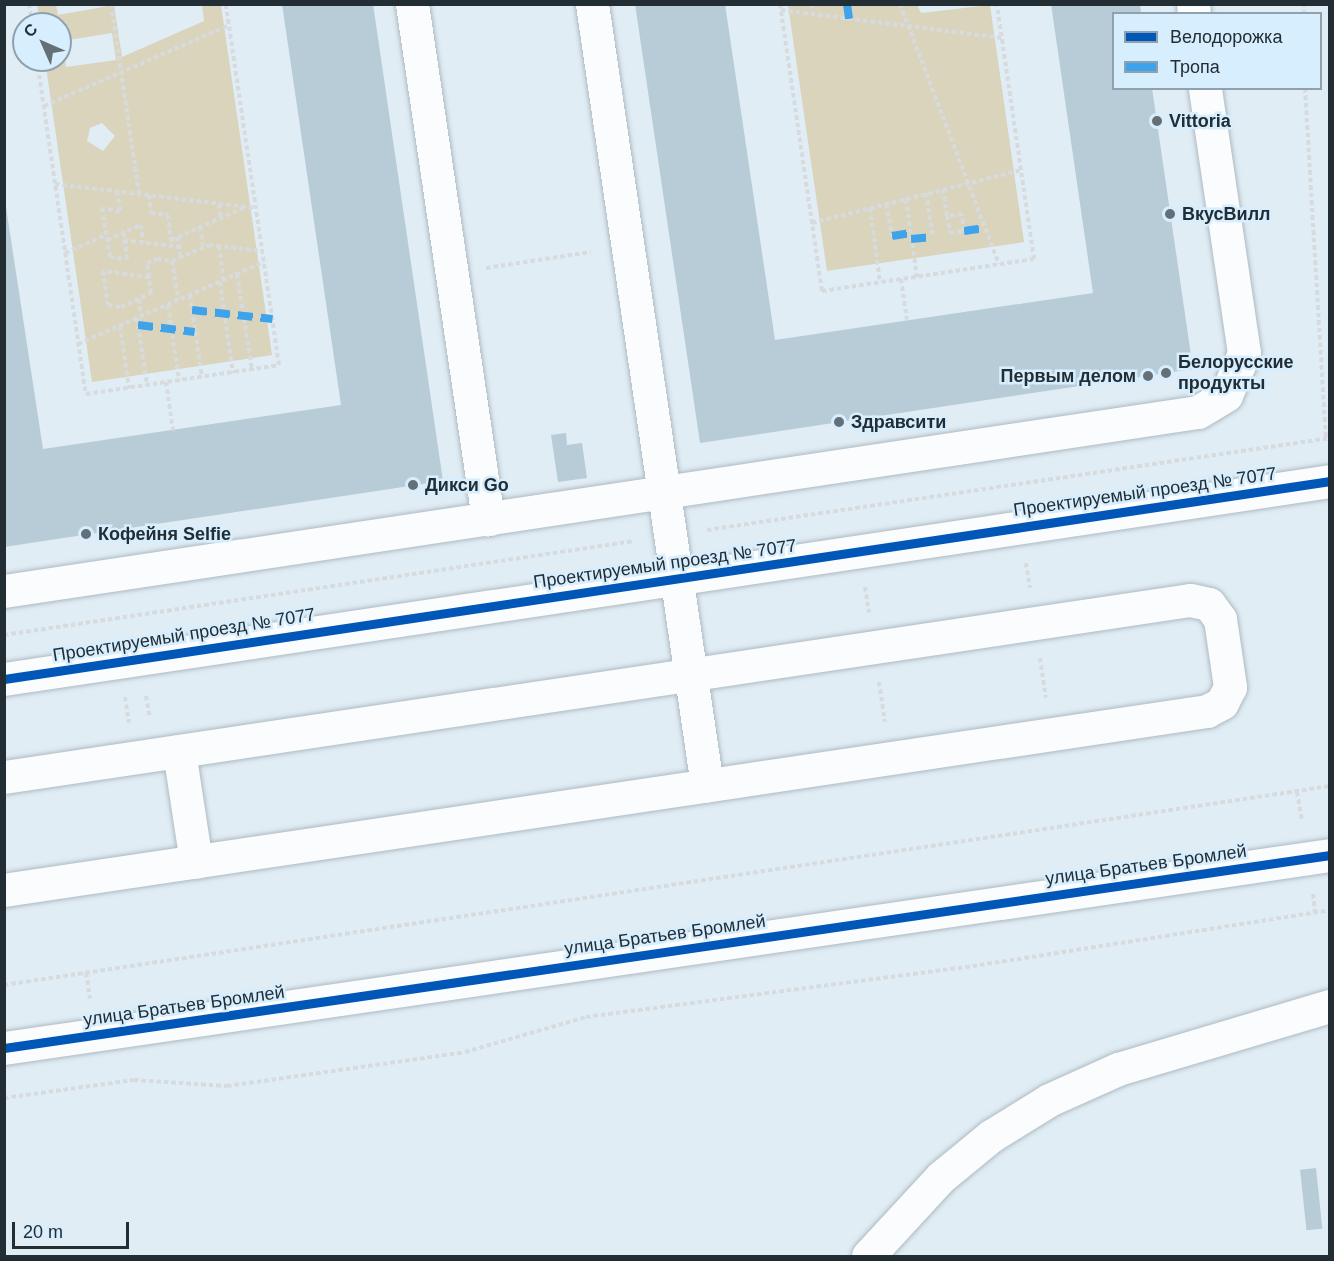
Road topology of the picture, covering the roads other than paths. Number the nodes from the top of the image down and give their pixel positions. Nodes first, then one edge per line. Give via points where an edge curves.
1 (412, 4) edge
2 (592, 4) edge
3 (1205, 90) edge
4 (1329, 482) edge
5 (664, 492) junction
6 (488, 519) junction
7 (677, 579) junction
8 (4, 591) edge
9 (691, 675) junction
10 (4, 679) edge
11 (179, 751) junction
12 (4, 777) edge
13 (707, 786) junction
14 (1329, 855) edge
15 (196, 862) junction
16 (4, 890) edge
17 (1329, 1006) edge
18 (4, 1048) edge
19 (868, 1257) edge

1 - 6 street
2 - 5 street
3 - 5 street via 1244,353 1235,382 1213,405 1182,415
4 - 7 street, Проектируемый проезд № 7077
5 - 6 street
5 - 7 street
6 - 8 street
7 - 9 street
7 - 10 street, Проектируемый проезд № 7077
9 - 11 street
9 - 13 street
9 - 13 street via 1190,600 1209,604 1220,619 1230,687 1222,703 1207,711
11 - 12 street
11 - 15 street
13 - 15 street
14 - 18 street, улица Братьев Бромлей
15 - 16 street
17 - 19 street via 1118,1069 1049,1100 991,1136 941,1177

